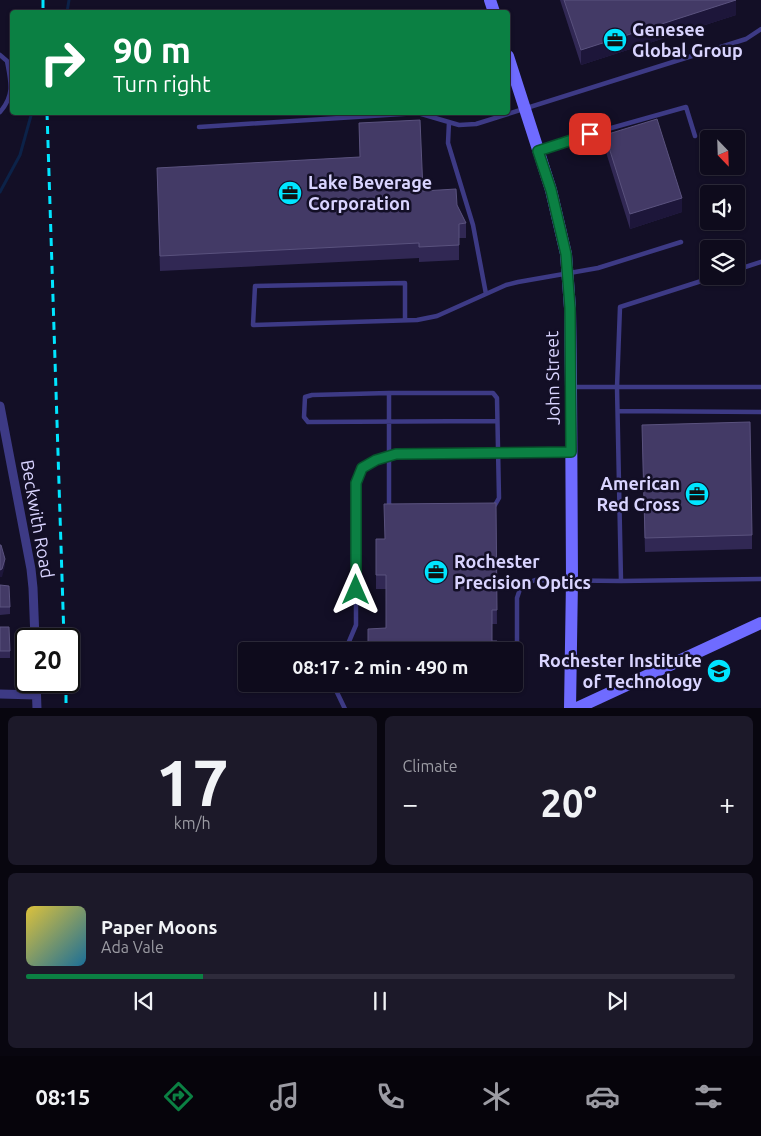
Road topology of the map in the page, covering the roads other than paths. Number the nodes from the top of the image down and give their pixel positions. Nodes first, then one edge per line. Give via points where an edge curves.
1 (761, 29) edge
2 (0, 55) edge
3 (510, 62) edge
4 (10, 76) edge
5 (10, 94) edge
6 (525, 109) junction
7 (0, 112) edge
8 (510, 114) edge
9 (373, 115) edge
10 (425, 115) edge
11 (505, 115) edge
12 (449, 122) junction
13 (199, 127) dead end
14 (695, 136) dead end
15 (538, 151) junction
16 (681, 242) dead end
17 (761, 262) edge
18 (745, 267) edge
19 (568, 274) junction
20 (700, 281) edge
21 (486, 294) junction
22 (406, 320) junction
23 (571, 387) junction
24 (617, 387) junction
25 (761, 388) edge
26 (389, 393) junction
27 (0, 406) edge
28 (618, 410) junction
29 (761, 412) edge
30 (497, 421) junction
31 (389, 422) junction
32 (571, 452) junction
33 (498, 453) junction
34 (388, 456) junction
35 (761, 579) edge
36 (572, 580) junction
37 (621, 581) junction
38 (761, 623) edge
39 (35, 628) edge
40 (349, 642) edge
41 (516, 642) edge
42 (337, 692) edge
43 (0, 694) edge
44 (36, 695) joint
45 (36, 708) edge
46 (345, 708) edge
47 (570, 708) edge
48 (574, 708) edge

1 - 6 lane via 746,39
2 - 4 lane via 7,61
3 - 6 street, John Street
5 - 7 lane
6 - 8 lane
6 - 15 street, John Street
9 - 13 lane
10 - 12 lane
11 - 12 lane via 476,124
12 - 21 lane via 448,143 473,225
14 - 15 lane via 686,106
15 - 19 street, John Street via 560,225
16 - 19 lane
17 - 18 lane
19 - 21 lane via 518,282
19 - 23 street, John Street
20 - 24 lane via 620,307
21 - 22 lane via 437,316
22 - 22 lane via 253,325 255,286 405,283
23 - 24 lane
23 - 32 street, John Street
24 - 25 lane
24 - 28 lane
26 - 30 lane via 493,393 497,398
26 - 31 lane
26 - 31 lane via 312,395 305,398 304,417 308,422
27 - 39 street, Beckwith Road via 31,569
28 - 29 lane
28 - 37 lane
30 - 31 lane
30 - 33 lane
31 - 34 lane
32 - 33 lane
32 - 36 street, John Street
33 - 34 lane
33 - 34 lane via 499,498 495,505 488,507 396,508 389,505
34 - 40 lane via 362,468 356,483 356,625
35 - 37 lane
36 - 37 lane
36 - 41 lane via 535,580 521,586 517,598
36 - 47 street, John Street
38 - 48 street
42 - 46 lane
43 - 44 street
44 - 45 street

